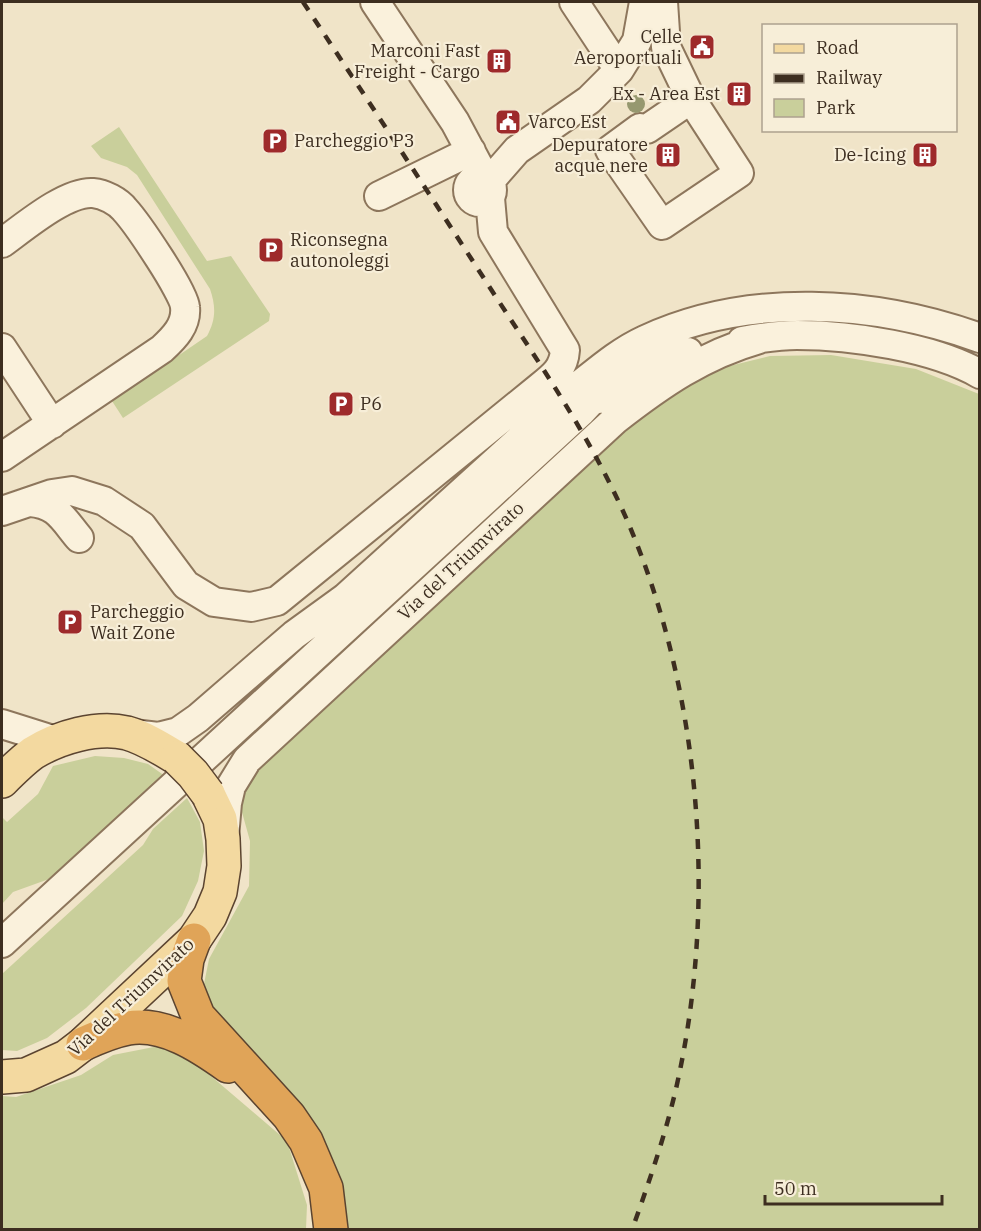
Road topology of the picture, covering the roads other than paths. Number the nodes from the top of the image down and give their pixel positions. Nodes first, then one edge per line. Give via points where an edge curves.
1 (375, 2) edge
2 (574, 2) edge
3 (644, 2) edge
4 (663, 2) edge
5 (619, 70) junction
6 (692, 99) junction
7 (471, 151) junction
8 (484, 189) junction
9 (379, 196) dead end
10 (2, 243) edge
11 (698, 322) junction
12 (980, 338) edge
13 (759, 339) junction
14 (2, 348) edge
15 (980, 374) edge
16 (581, 412) junction
17 (52, 424) junction
18 (2, 457) edge
19 (9, 507) edge
20 (79, 538) dead end
21 (2, 724) edge
22 (127, 733) junction
23 (56, 741) junction
24 (2, 781) edge
25 (224, 839) junction
26 (194, 940) junction
27 (2, 944) edge
28 (83, 1044) junction
29 (2, 1077) edge
30 (276, 1102) junction
31 (330, 1228) edge

1 - 7 street
2 - 5 street
3 - 5 street via 637,41
4 - 6 street via 666,47
5 - 8 street via 589,100 517,150
6 - 6 street via 739,173 662,225 610,150
7 - 8 street
7 - 9 street
8 - 19 street via 493,232 565,350 564,362 556,374 277,601 251,607 214,602 186,585 142,526 104,501 72,490
10 - 17 street via 78,195 93,193 109,198 124,208 178,288 185,306 177,335 162,349
11 - 12 street, Via del Triumvirato via 759,308 830,308 912,318
11 - 16 street, Via del Triumvirato via 623,370
11 - 22 street, Via del Triumvirato via 643,341 608,362 345,598 294,635 198,718 178,732 158,737
13 - 15 street, Via del Triumvirato via 797,335 894,345 932,354
13 - 16 street, Via del Triumvirato via 668,358
13 - 25 street, Via del Triumvirato via 678,373 615,420 288,721 247,760 231,786
14 - 17 street
16 - 27 street, Via del Triumvirato
17 - 18 street
19 - 20 street via 54,507
21 - 23 street
22 - 23 main road, Via del Triumvirato via 91,733
22 - 25 main road, Via del Triumvirato, bridge via 177,758 193,774 220,819
23 - 24 main road, Via del Triumvirato via 32,754
25 - 26 main road, Via del Triumvirato via 220,892
26 - 28 main road, Via del Triumvirato
26 - 30 highway via 184,981 198,1016
28 - 29 main road, Via del Triumvirato via 66,1058 26,1075
28 - 30 highway via 129,1028 174,1034 206,1050
30 - 31 highway via 290,1116 318,1166 326,1188

